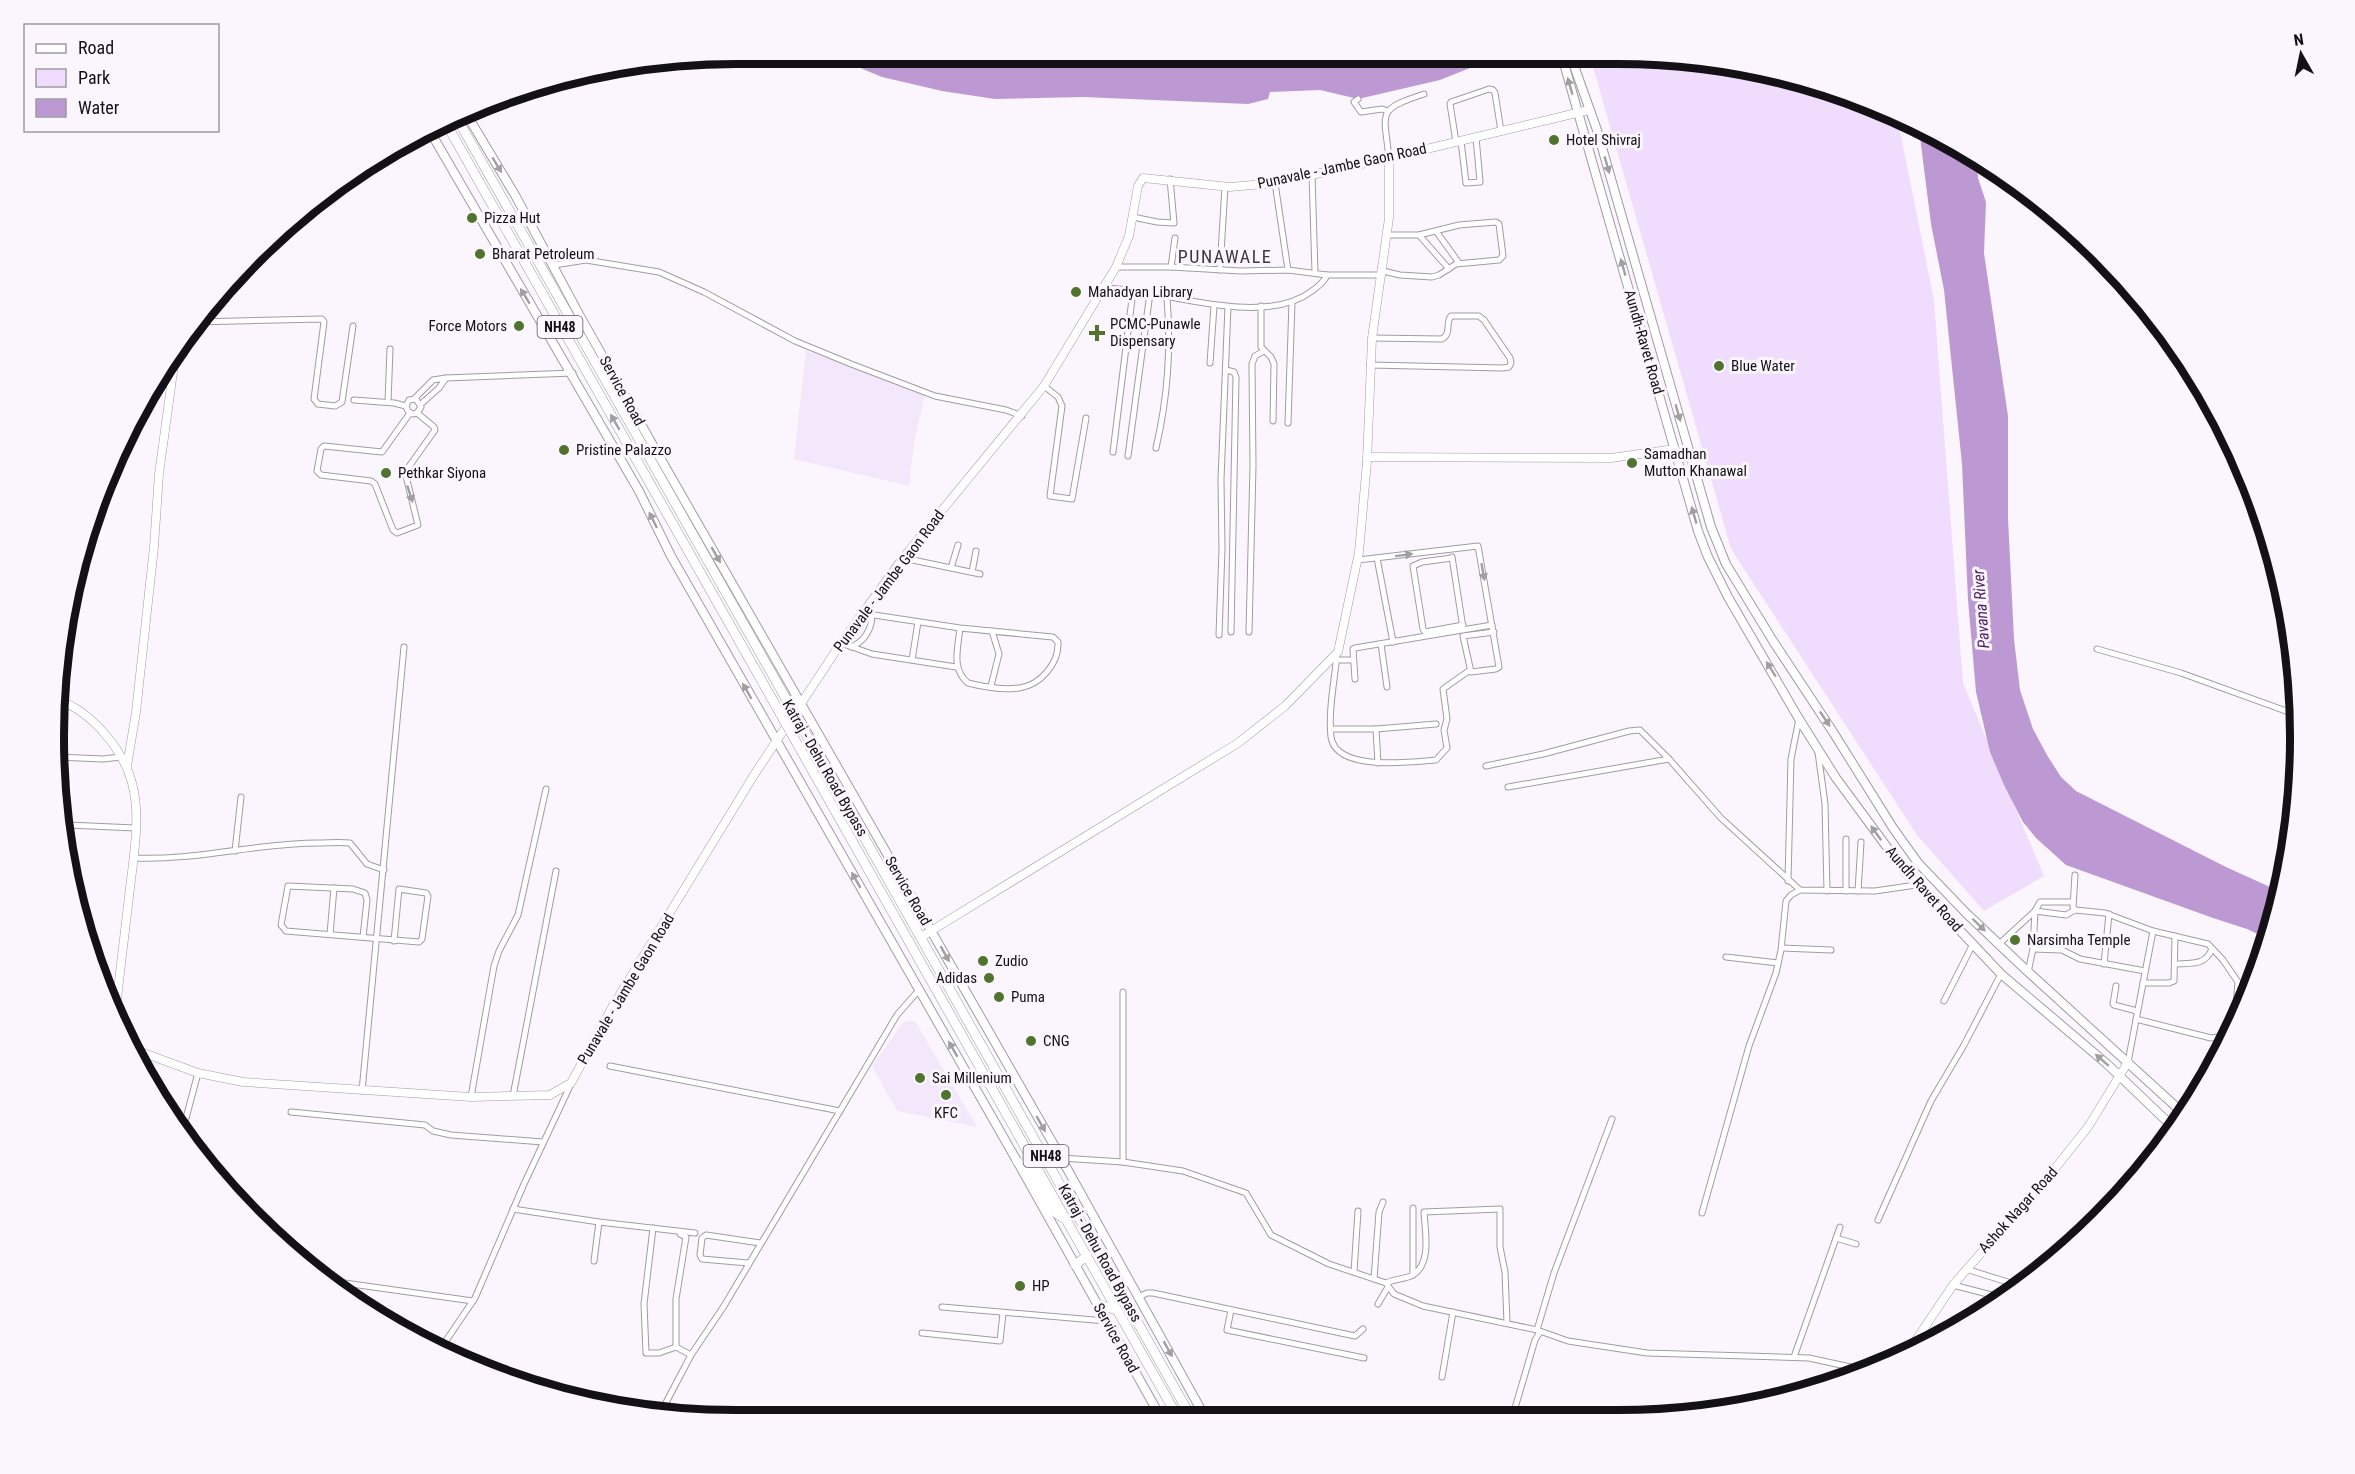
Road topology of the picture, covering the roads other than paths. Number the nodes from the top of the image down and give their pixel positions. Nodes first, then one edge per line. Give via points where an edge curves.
1 (1564, 64) edge
2 (1573, 64) edge
3 (1424, 94) dead end
4 (1358, 99) dead end
5 (1589, 110) junction
6 (1387, 111) junction
7 (1577, 112) junction
8 (471, 120) edge
9 (461, 125) edge
10 (450, 130) edge
11 (1501, 131) junction
12 (434, 137) edge
13 (1476, 137) junction
14 (1458, 142) junction
15 (1389, 158) junction
16 (1312, 174) junction
17 (1170, 179) junction
18 (1275, 183) junction
19 (1225, 186) junction
20 (1133, 217) junction
21 (1436, 231) junction
22 (1388, 235) junction
23 (1419, 235) junction
24 (1176, 238) dead end
25 (1459, 263) junction
26 (554, 265) junction
27 (1116, 267) junction
28 (1171, 267) junction
29 (1449, 269) junction
30 (1220, 270) junction
31 (1288, 270) junction
32 (1315, 273) junction
33 (1383, 273) junction
34 (1327, 275) junction
35 (1103, 288) junction
36 (1132, 291) junction
37 (1150, 293) junction
38 (1167, 297) junction
39 (1292, 302) junction
40 (1214, 306) junction
41 (1228, 306) junction
42 (1261, 306) junction
43 (556, 319) junction
44 (208, 322) edge
45 (353, 326) dead end
46 (544, 327) junction
47 (1372, 338) junction
48 (390, 349) dead end
49 (1264, 351) junction
50 (1210, 363) dead end
51 (1370, 365) junction
52 (1226, 370) junction
53 (173, 371) edge
54 (573, 374) junction
55 (446, 378) junction
56 (1044, 386) junction
57 (414, 399) junction
58 (354, 400) dead end
59 (388, 402) junction
60 (421, 404) junction
61 (406, 406) junction
62 (410, 413) junction
63 (417, 413) junction
64 (1022, 416) junction
65 (1086, 418) dead end
66 (1273, 421) dead end
67 (1288, 423) dead end
68 (1156, 448) dead end
69 (1675, 449) junction
70 (1113, 452) dead end
71 (1128, 456) dead end
72 (1367, 457) junction
73 (958, 545) dead end
74 (1451, 549) junction
75 (976, 552) dead end
76 (903, 558) junction
77 (1377, 558) junction
78 (1452, 558) junction
79 (1358, 560) junction
80 (1726, 564) joint
81 (951, 568) junction
82 (1714, 569) joint
83 (972, 572) junction
84 (980, 574) dead end
85 (861, 613) junction
86 (872, 615) junction
87 (918, 622) junction
88 (1463, 627) junction
89 (960, 628) junction
90 (1493, 628) junction
91 (993, 631) junction
92 (1232, 632) dead end
93 (1249, 632) dead end
94 (1219, 635) dead end
95 (1393, 642) junction
96 (841, 643) junction
97 (1381, 644) junction
98 (404, 647) dead end
99 (851, 647) junction
100 (2097, 649) dead end
101 (1337, 656) junction
102 (912, 660) junction
103 (1353, 660) junction
104 (956, 667) junction
105 (1470, 670) junction
106 (1355, 679) dead end
107 (992, 686) junction
108 (1387, 687) dead end
109 (66, 703) edge
110 (801, 703) junction
111 (2289, 712) edge
112 (1799, 719) junction
113 (1436, 724) dead end
114 (1331, 729) junction
115 (1376, 729) junction
116 (776, 742) junction
117 (1818, 748) junction
118 (65, 757) edge
119 (121, 757) junction
120 (1669, 759) junction
121 (1378, 763) junction
122 (127, 766) junction
123 (1486, 766) dead end
124 (1508, 787) dead end
125 (546, 789) dead end
126 (241, 796) dead end
127 (70, 825) edge
128 (135, 828) junction
129 (1846, 839) dead end
130 (1861, 842) dead end
131 (235, 851) junction
132 (133, 858) junction
133 (384, 870) junction
134 (556, 871) dead end
135 (2075, 875) dead end
136 (1788, 881) junction
137 (1916, 885) junction
138 (334, 888) junction
139 (1800, 890) junction
140 (1827, 891) junction
141 (1846, 891) junction
142 (1858, 891) junction
143 (2072, 902) junction
144 (2075, 910) junction
145 (2035, 911) junction
146 (2109, 914) junction
147 (932, 931) junction
148 (2153, 931) junction
149 (330, 934) junction
150 (2175, 936) junction
151 (363, 937) junction
152 (921, 937) junction
153 (377, 938) junction
154 (394, 941) junction
155 (1973, 944) junction
156 (1999, 944) junction
157 (1782, 948) junction
158 (2033, 949) junction
159 (2212, 949) junction
160 (1831, 950) dead end
161 (1726, 957) dead end
162 (1778, 963) junction
163 (2104, 963) junction
164 (2175, 964) junction
165 (2145, 971) junction
166 (2028, 972) junction
167 (2001, 974) junction
168 (2143, 983) junction
169 (2116, 986) dead end
170 (919, 990) junction
171 (1123, 992) dead end
172 (118, 998) edge
173 (2237, 999) edge
174 (1944, 1001) dead end
175 (2137, 1011) junction
176 (2136, 1019) junction
177 (2219, 1037) edge
178 (144, 1053) edge
179 (2128, 1062) junction
180 (610, 1066) dead end
181 (198, 1073) junction
182 (2119, 1076) junction
183 (571, 1083) junction
184 (362, 1091) junction
185 (513, 1096) junction
186 (471, 1097) junction
187 (2178, 1109) edge
188 (840, 1111) junction
189 (291, 1112) dead end
190 (1612, 1119) dead end
191 (185, 1121) edge
192 (2169, 1123) edge
193 (543, 1142) junction
194 (1061, 1158) junction
195 (1017, 1161) junction
196 (1122, 1162) junction
197 (1383, 1202) dead end
198 (1413, 1208) dead end
199 (513, 1209) junction
200 (1358, 1211) dead end
201 (1702, 1213) dead end
202 (1066, 1219) junction
203 (1878, 1220) dead end
204 (599, 1222) junction
205 (1840, 1227) dead end
206 (652, 1230) junction
207 (695, 1233) dead end
208 (1836, 1238) junction
209 (760, 1243) junction
210 (1856, 1244) dead end
211 (1087, 1256) junction
212 (594, 1261) dead end
213 (748, 1263) junction
214 (1075, 1265) junction
215 (1966, 1269) junction
216 (1354, 1272) junction
217 (1413, 1275) junction
218 (1374, 1279) junction
219 (345, 1283) edge
220 (2010, 1283) edge
221 (1387, 1285) junction
222 (1953, 1285) junction
223 (1993, 1295) edge
224 (1139, 1297) junction
225 (473, 1301) junction
226 (1097, 1304) junction
227 (1378, 1304) dead end
228 (942, 1307) dead end
229 (1117, 1310) junction
230 (1231, 1310) junction
231 (1453, 1312) junction
232 (1003, 1313) junction
233 (1106, 1321) junction
234 (1507, 1323) junction
235 (1363, 1329) dead end
236 (1539, 1331) junction
237 (922, 1333) dead end
238 (1917, 1339) edge
239 (445, 1342) edge
240 (676, 1347) junction
241 (691, 1355) junction
242 (1794, 1357) junction
243 (1364, 1358) dead end
244 (1851, 1367) edge
245 (1442, 1377) dead end
246 (665, 1405) edge
247 (1157, 1410) edge
248 (1174, 1410) edge
249 (1188, 1410) edge
250 (1201, 1410) edge
251 (1514, 1410) edge

7 -> 1 main road, Aundh-Ravet Road
2 - 5 main road, Aundh-Ravet Road
3 - 6 street via 1394,104
4 - 6 street via 1354,102 1361,112
5 - 7 street, Punavale - Jambe Gaon Road
5 -> 80 main road, Aundh-Ravet Road via 1711,527
6 - 15 street
7 - 11 street, Punavale - Jambe Gaon Road
69 -> 7 main road, Aundh-Ravet Road
8 -> 26 main road, Service Road
9 - 152 highway, Katraj - Dehu Road Bypass / NH48, bridge
10 - 43 highway, Katraj - Dehu Road Bypass / NH48
11 - 13 street, Punavale - Jambe Gaon Road
11 - 14 street via 1495,93 1489,89 1451,102
46 -> 12 main road, Service Road
13 - 14 street, Punavale - Jambe Gaon Road
13 - 14 street via 1480,182 1466,183
14 - 15 street, Punavale - Jambe Gaon Road
15 - 16 street, Punavale - Jambe Gaon Road
15 - 22 street
16 - 18 street, Punavale - Jambe Gaon Road
16 - 32 street
17 - 19 street, Punavale - Jambe Gaon Road
17 - 20 street, Punavale - Jambe Gaon Road via 1147,177 1140,181
17 - 20 street via 1174,223
18 - 19 street, Punavale - Jambe Gaon Road
18 - 31 street
19 - 30 street
20 - 27 street, Punavale - Jambe Gaon Road
21 - 23 street
21 - 25 street
21 - 25 street via 1498,222 1502,258
22 - 23 street
22 - 33 street
23 - 29 street
24 - 28 street
25 - 29 street
26 - 64 street via 586,260 659,272 795,341 860,367 935,396
26 -> 110 main road, Service Road
27 - 28 street
27 - 35 street, Punavale - Jambe Gaon Road
28 - 30 street
29 - 33 street via 1431,277
30 - 31 street
31 - 32 street
32 - 34 street
33 - 34 street
33 - 47 street
34 - 39 street via 1325,281
35 - 36 street
35 - 56 street, Punavale - Jambe Gaon Road
36 - 37 street
36 - 70 street
37 - 38 street
37 - 71 street
38 - 40 street
38 - 68 street via 1167,398
39 - 42 street
39 - 67 street
40 - 41 street
40 - 50 street
41 - 42 street
41 - 52 street
42 - 49 street
43 - 46 highway
202 -> 43 highway, Katraj - Dehu Road Bypass / NH48, bridge
44 - 45 street via 322,319 314,399 318,404 335,406 342,402
46 - 54 main road, Service Road
47 - 51 street
47 - 51 street via 1442,339 1449,330 1451,316 1471,315 1484,320 1511,363 1503,368
48 - 59 street
49 - 66 street via 1274,364
49 - 93 street via 1255,356 1252,364
51 - 72 street
52 - 92 street via 1236,377
52 - 94 street
53 - 122 street via 159,474 138,701
54 - 55 street
116 -> 54 main road, Service Road
55 - 57 street via 433,380
55 - 60 street
56 - 64 street, Punavale - Jambe Gaon Road
56 - 65 street via 1058,397 1062,406 1051,496 1072,499
57 - 60 street
57 - 61 street
58 - 59 street
59 - 61 street
60 - 63 street
61 - 62 street
62 - 63 street
63 -> 62 street via 435,430 405,472 418,525 397,533 375,484 321,475 317,471 324,446 382,452
64 - 76 street, Punavale - Jambe Gaon Road
69 - 72 street via 1611,458
82 -> 69 main road, Aundh-Ravet Road via 1698,531
72 - 79 street
73 - 81 street
77 -> 74 street
74 - 78 street
74 -> 90 street via 1478,546
75 - 83 street
76 - 81 street
76 - 85 street, Punavale - Jambe Gaon Road
77 - 79 street
77 - 95 street
78 - 88 street
78 - 88 street via 1413,566 1423,629 1425,632
79 - 101 street
80 -> 156 main road, Aundh Ravet Road via 1903,843 1940,887
81 - 83 street
112 -> 82 main road, Aundh Ravet Road
83 - 84 street
85 - 86 street
85 - 96 street, Punavale - Jambe Gaon Road
86 - 87 street
86 - 99 street via 871,627
87 - 89 street
87 - 102 street
88 - 90 street
88 - 95 street
89 - 91 street
89 - 104 street
90 - 105 street via 1463,636
90 - 105 street via 1499,667
91 - 107 street via 999,654
91 - 107 street via 1053,637 1058,648 1053,666 1029,685
95 - 97 street
96 - 99 street
96 - 110 street, Punavale - Jambe Gaon Road
97 - 103 street via 1353,649
97 - 108 street
98 - 133 street
99 - 102 street
100 - 111 street via 2181,673
101 - 103 street
101 - 114 street
101 - 147 street via 1285,706 1238,743
102 - 104 street
103 - 106 street
104 - 107 street via 968,683
105 - 121 street via 1443,689 1447,748 1441,757
109 - 119 street via 89,720
110 - 116 street, Punavale - Jambe Gaon Road
110 - 147 main road, Service Road
112 - 117 main road, Aundh Ravet Road
112 - 136 street via 1791,759
113 - 115 street
114 - 115 street
114 - 121 street via 1332,740 1341,753 1350,759
115 - 121 street
170 -> 116 main road, Service Road
116 - 183 street, Punavale - Jambe Gaon Road via 614,1004
137 -> 117 main road, Aundh Ravet Road
117 - 140 street via 1825,804
118 - 119 street
119 - 122 street
120 - 123 street via 1645,734 1634,730
120 - 124 street
120 - 136 street via 1721,818
122 - 128 street via 135,796
125 - 186 street via 518,915 494,966
126 - 131 street
127 - 128 street
128 - 132 street
129 - 141 street
130 - 142 street
131 - 132 street
131 - 133 street via 278,845 350,843 367,864
132 - 172 street
133 - 153 street
134 - 185 street
135 - 143 street
136 - 139 street
137 - 142 street
137 - 155 main road, Aundh Ravet Road
138 - 149 street
138 - 149 street via 288,886 281,925 290,932
138 - 151 street via 360,890 366,896
139 - 140 street
139 - 157 street via 1786,901
140 - 141 street
141 - 142 street
143 - 144 street
143 - 145 street via 2043,901
144 - 145 street via 2066,915
144 - 146 street
145 - 156 street
145 - 158 street
146 - 148 street
146 - 163 street
147 - 152 street
147 -> 194 main road, Service Road
148 - 150 street
148 - 165 street
149 - 151 street
150 - 159 street via 2208,944
150 - 164 street
151 - 153 street
152 - 249 highway, Katraj - Dehu Road Bypass / NH48
153 - 154 street
153 - 184 street
154 - 154 street via 421,942 426,893 399,889
155 - 167 main road, Aundh Ravet Road
155 - 174 street
156 - 166 main road, Aundh Ravet Road
157 - 160 street
157 - 162 street
158 - 163 street via 2062,950 2080,959
158 - 166 street
159 - 164 street via 2203,961
159 - 173 street via 2238,982
161 - 162 street
162 - 201 street via 1749,1046
163 - 165 street
164 - 168 street via 2172,982
165 - 168 street
166 - 179 main road, Aundh Ravet Road
182 -> 167 main road, Aundh Ravet Road
167 - 203 street via 1931,1101
168 - 175 street
169 - 175 street via 2113,1004
170 - 188 street via 897,1015
195 -> 170 main road, Service Road
171 - 196 street
175 - 176 street
176 - 177 street
176 - 179 street
178 - 181 street, Punavale - Jambe Gaon Road
179 - 182 street, Ashok Nagar Road
179 - 187 main road, Aundh Ravet Road
180 - 188 street
181 - 184 street, Punavale - Jambe Gaon Road via 238,1082
181 - 191 street
182 - 192 main road, Aundh Ravet Road
182 - 215 street, Ashok Nagar Road via 2088,1127
183 - 185 street, Punavale - Jambe Gaon Road via 550,1095
183 - 193 street
184 - 186 street, Punavale - Jambe Gaon Road
185 - 186 street, Punavale - Jambe Gaon Road
188 - 209 street
189 - 193 street via 425,1125 436,1132 464,1136
190 - 236 street via 1554,1273
193 - 199 street
194 - 196 street
194 - 224 main road, Service Road
195 - 202 highway via 1029,1170 1054,1211
195 - 214 main road, Service Road
196 - 216 street via 1183,1171 1246,1193 1271,1235
197 - 218 street
198 - 217 street
199 - 204 street
199 - 225 street
200 - 216 street
202 - 211 highway, Katraj - Dehu Road Bypass / NH48
204 - 206 street
204 - 212 street
205 - 208 street
206 - 207 street
206 - 240 street via 686,1237 676,1299
206 - 240 street via 644,1304 646,1353
208 - 210 street
208 - 242 street
209 - 213 street
209 - 213 street via 706,1235 702,1238 702,1259
211 - 214 highway
211 - 229 highway, Katraj - Dehu Road Bypass / NH48
213 - 241 street
214 - 226 main road, Service Road
215 - 220 street
215 - 222 street, Ashok Nagar Road
216 - 218 street
217 - 221 street
217 - 234 street via 1426,1253 1424,1212 1500,1209
218 - 221 street
219 - 225 street
221 - 227 street
221 - 231 street via 1394,1294 1423,1306
222 - 223 street
222 - 238 street, Ashok Nagar Road
224 - 230 street via 1154,1293
224 -> 250 main road, Service Road
225 - 239 street
226 - 229 highway
226 - 233 main road, Service Road
228 - 232 street
229 - 248 highway, Katraj - Dehu Road Bypass / NH48
230 - 235 street via 1355,1335
230 - 243 street via 1227,1330
231 - 234 street
231 - 245 street
232 - 233 street
232 - 237 street via 1000,1341
233 - 247 main road, Service Road
234 - 236 street
236 - 242 street via 1568,1341 1647,1353
236 - 251 street
240 - 241 street
241 - 246 street
242 - 244 street

